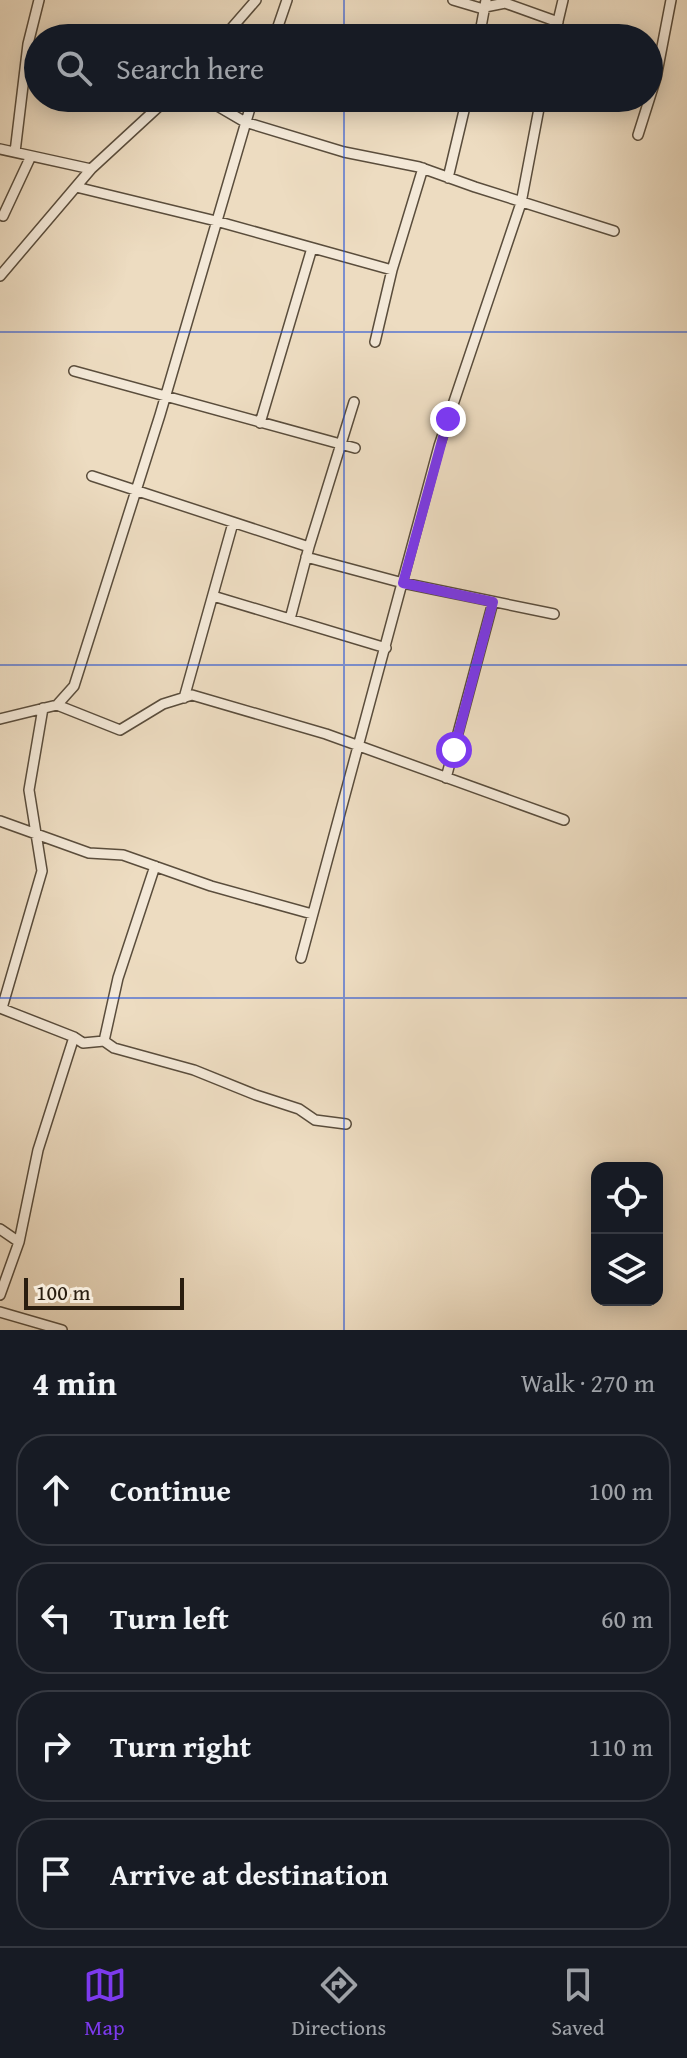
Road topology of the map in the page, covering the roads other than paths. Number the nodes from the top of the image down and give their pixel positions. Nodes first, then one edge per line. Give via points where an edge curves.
1 (39, 0) edge
2 (256, 0) edge
3 (287, 0) edge
4 (453, 0) edge
5 (563, 0) edge
6 (671, 0) edge
7 (486, 3) edge
8 (558, 22) joint
9 (36, 24) edge
10 (235, 24) edge
11 (279, 24) edge
12 (482, 24) edge
13 (663, 42) edge
14 (24, 98) edge
15 (153, 112) edge
16 (228, 112) edge
17 (248, 112) edge
18 (464, 112) edge
19 (538, 112) edge
20 (645, 112) edge
21 (245, 122) junction
22 (638, 135) dead end
23 (0, 149) edge
24 (15, 152) junction
25 (31, 156) junction
26 (423, 168) junction
27 (91, 169) junction
28 (448, 178) junction
29 (76, 187) junction
30 (521, 203) junction
31 (3, 216) dead end
32 (216, 221) junction
33 (614, 231) dead end
34 (312, 248) junction
35 (392, 270) junction
36 (0, 276) edge
37 (375, 342) dead end
38 (74, 371) dead end
39 (166, 397) junction
40 (354, 402) dead end
41 (260, 423) junction
42 (342, 444) junction
43 (355, 448) dead end
44 (92, 476) dead end
45 (136, 492) junction
46 (233, 523) junction
47 (308, 552) junction
48 (403, 583) junction
49 (213, 596) junction
50 (493, 602) junction
51 (554, 614) dead end
52 (290, 619) junction
53 (386, 648) junction
54 (184, 698) junction
55 (57, 705) junction
56 (43, 708) junction
57 (0, 719) edge
58 (359, 747) junction
59 (446, 778) junction
60 (564, 820) dead end
61 (0, 821) edge
62 (35, 833) junction
63 (155, 866) junction
64 (312, 914) junction
65 (301, 958) dead end
66 (1, 1008) edge
67 (74, 1037) junction
68 (104, 1041) junction
69 (346, 1124) dead end
70 (0, 1229) edge
71 (19, 1242) junction
72 (0, 1295) edge
73 (0, 1312) edge
74 (62, 1330) edge

1 - 9 street
2 - 10 street
3 - 11 street
4 - 7 street via 480,8
5 - 8 street
6 - 13 street
7 - 8 street via 505,3
7 - 12 street
14 - 24 street
15 - 27 street
16 - 21 street
17 - 21 street
18 - 28 street
19 - 30 street
20 - 22 street
21 - 26 street via 344,152
21 - 32 street
23 - 24 street
24 - 25 street
25 - 27 street
25 - 31 street
26 - 28 street
26 - 35 street
27 - 29 street
28 - 30 street
29 - 32 street
29 - 36 street
30 - 33 street
30 - 48 street via 439,446
32 - 34 street
32 - 39 street
34 - 35 street
34 - 41 street
35 - 37 street
38 - 39 street
39 - 41 street
39 - 45 street
40 - 42 street
41 - 42 street
42 - 43 street
42 - 47 street
44 - 45 street
45 - 46 street
45 - 55 street via 74,686
46 - 47 street
46 - 49 street
47 - 48 street
47 - 52 street
48 - 50 street
48 - 53 street
49 - 52 street
49 - 54 street
50 - 51 street
50 - 59 street
52 - 53 street
53 - 58 street
54 - 55 street via 163,704 120,730
54 - 58 street via 192,695
55 - 56 street
56 - 57 street
56 - 62 street via 29,790
58 - 59 street
58 - 64 street
59 - 60 street
61 - 62 street
62 - 63 street via 89,853 123,855
62 - 66 street via 42,871
63 - 64 street
63 - 68 street via 118,978
64 - 65 street
66 - 67 street
67 - 68 street via 83,1043
67 - 71 street via 38,1150
68 - 69 street via 288,1105 315,1120
70 - 71 street
71 - 72 street
73 - 74 street

